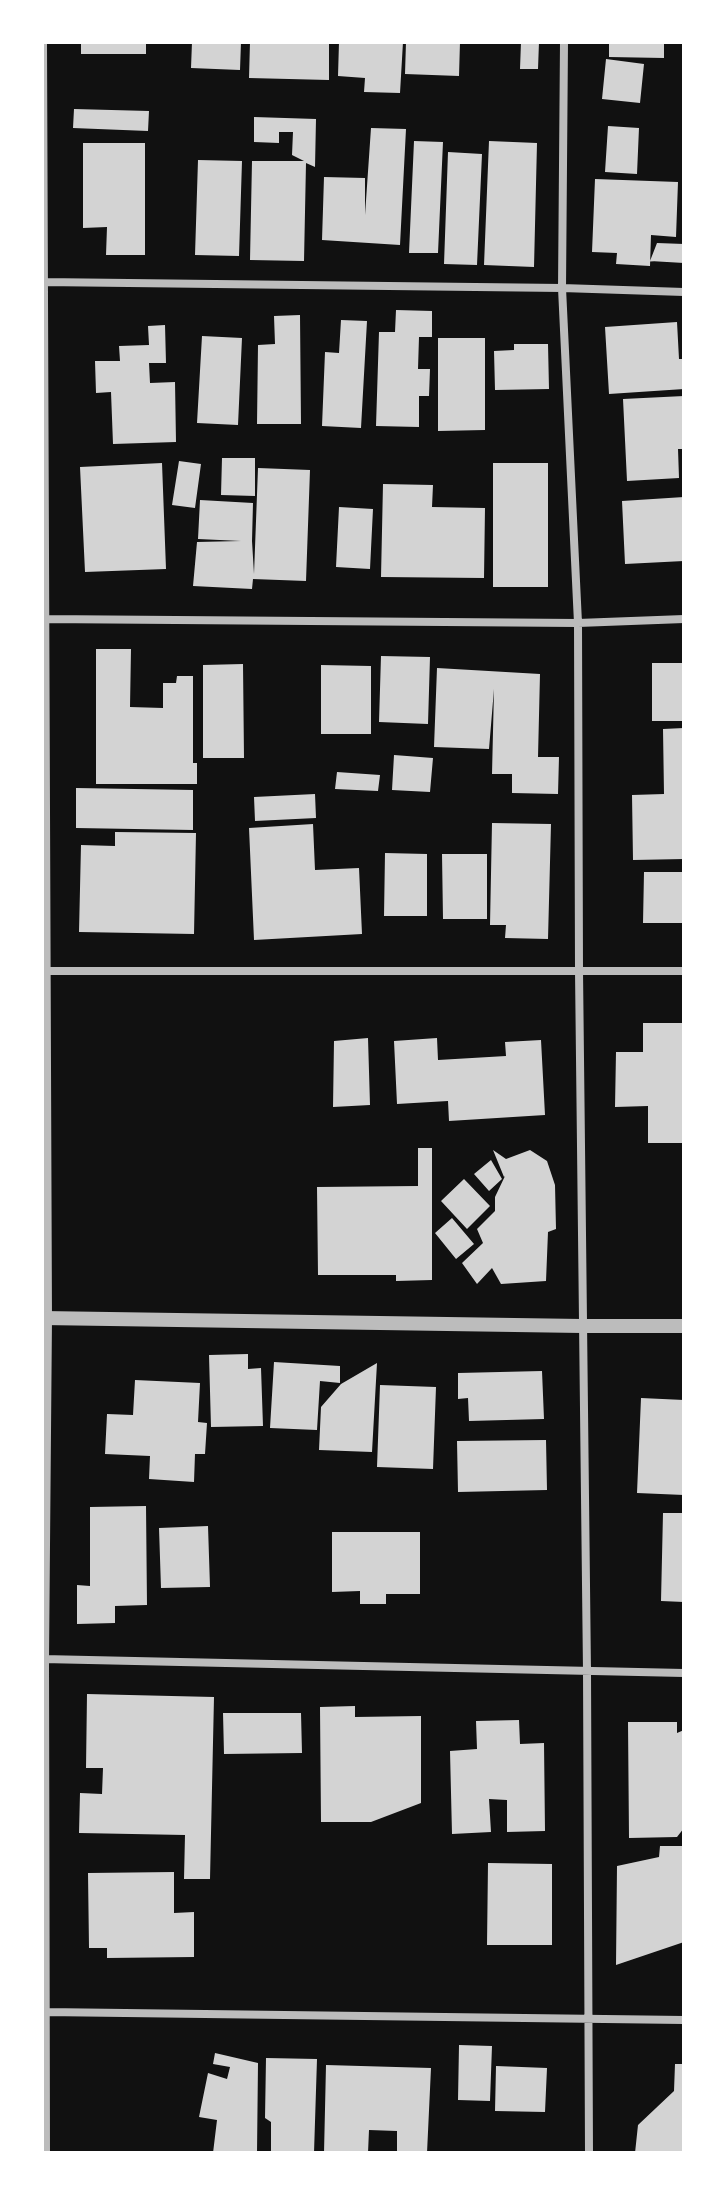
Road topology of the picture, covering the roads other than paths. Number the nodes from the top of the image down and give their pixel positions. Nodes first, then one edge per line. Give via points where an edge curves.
1 (43, 42) edge
2 (564, 42) edge
3 (43, 282) edge
4 (562, 288) junction
5 (684, 292) edge
6 (44, 619) edge
7 (684, 619) edge
8 (578, 623) junction
9 (44, 971) edge
10 (579, 971) junction
11 (684, 971) edge
12 (45, 1318) edge
13 (582, 1326) junction
14 (684, 1326) edge
15 (43, 1659) edge
16 (587, 1671) junction
17 (684, 1673) edge
18 (44, 2012) edge
19 (589, 2020) junction
20 (684, 2020) edge
21 (46, 2153) edge
22 (589, 2153) edge

1 - 3 street
2 - 4 street
3 - 4 street
3 - 6 street
4 - 5 street
4 - 8 street
6 - 8 street
6 - 9 street
7 - 8 street
8 - 10 street
9 - 10 street
9 - 12 street
10 - 11 street
10 - 13 street
12 - 13 street
12 - 15 street
13 - 14 street
13 - 16 street
15 - 16 street
15 - 18 street
16 - 17 street
16 - 19 street
18 - 19 street
18 - 21 street
19 - 20 street
19 - 22 street

